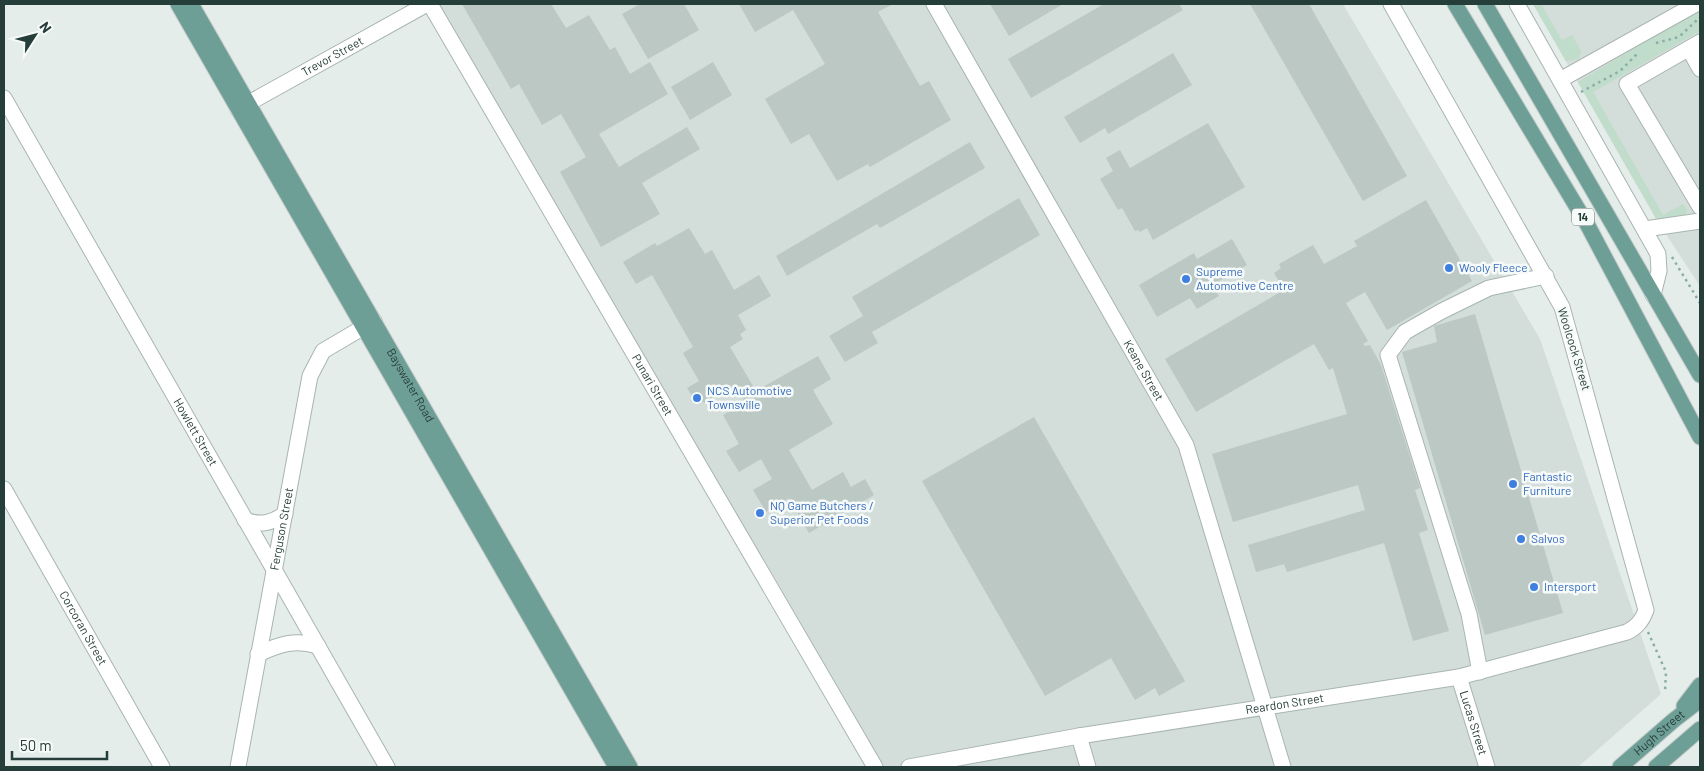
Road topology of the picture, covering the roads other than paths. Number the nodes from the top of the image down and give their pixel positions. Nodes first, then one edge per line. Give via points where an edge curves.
1 (178, 4) edge
2 (191, 4) edge
3 (428, 4) edge
4 (934, 4) edge
5 (1391, 4) edge
6 (1455, 4) edge
7 (1485, 4) edge
8 (1516, 4) edge
9 (1696, 4) edge
10 (1694, 46) edge
11 (1700, 69) edge
12 (1565, 76) junction
13 (4, 98) edge
14 (243, 106) junction
15 (1700, 207) edge
16 (1700, 221) edge
17 (1646, 229) junction
18 (1546, 276) junction
19 (1653, 295) junction
20 (368, 324) junction
21 (1700, 375) edge
22 (1700, 437) edge
23 (4, 489) edge
24 (285, 514) junction
25 (245, 520) junction
26 (274, 568) junction
27 (1644, 614) joint
28 (318, 646) junction
29 (258, 654) junction
30 (1480, 672) junction
31 (1459, 676) junction
32 (1700, 685) edge
33 (1700, 700) edge
34 (1264, 707) junction
35 (1674, 720) junction
36 (1700, 729) edge
37 (1079, 736) junction
38 (162, 767) edge
39 (238, 767) edge
40 (387, 767) edge
41 (616, 767) edge
42 (630, 767) edge
43 (875, 767) edge
44 (909, 767) edge
45 (1088, 767) edge
46 (1283, 767) edge
47 (1487, 767) edge
48 (1620, 767) edge
49 (1656, 767) edge

1 - 14 main road, Bayswater Road
2 - 14 main road, Bayswater Road
3 - 14 street, Trevor Street
3 - 43 street, Punari Street
4 - 34 street, Keane Street via 1186,445
5 - 18 street, Woolcock Street
6 - 22 main road, 14 via 1587,224
7 - 19 main road, 14
8 - 12 street
9 - 12 street
10 - 11 street
10 - 15 street via 1627,84
12 - 17 street
13 - 25 street, Howlett Street
14 - 20 main road, Bayswater Road
16 - 17 street
17 - 19 street via 1658,254 1659,271
18 - 27 street, Woolcock Street via 1568,324
18 - 30 street via 1489,288 1442,311 1405,332 1388,355 1469,614
19 - 21 main road, 14
20 - 24 street, Ferguson Street via 323,351 314,365
20 - 41 main road, Bayswater Road
20 - 42 main road, Bayswater Road
23 - 38 street, Corcoran Street
24 - 25 street via 273,522 257,524
24 - 26 street, Ferguson Street
25 - 26 street, Howlett Street
26 - 28 street, Howlett Street
26 - 29 street, Ferguson Street
27 - 30 street, Reardon Street via 1635,628 1627,632
28 - 29 street via 304,642 283,643
28 - 40 street, Howlett Street
29 - 39 street, Ferguson Street
30 - 31 street, Reardon Street
31 - 34 street, Reardon Street
31 - 47 street, Lucas Street
32 - 35 main road
33 - 35 main road, Hugh Street
34 - 37 street, Reardon Street
34 - 46 street, Keane Street
35 - 48 main road, Hugh Street
36 - 49 main road, Hugh Street
37 - 44 street, Reardon Street
37 - 45 street

